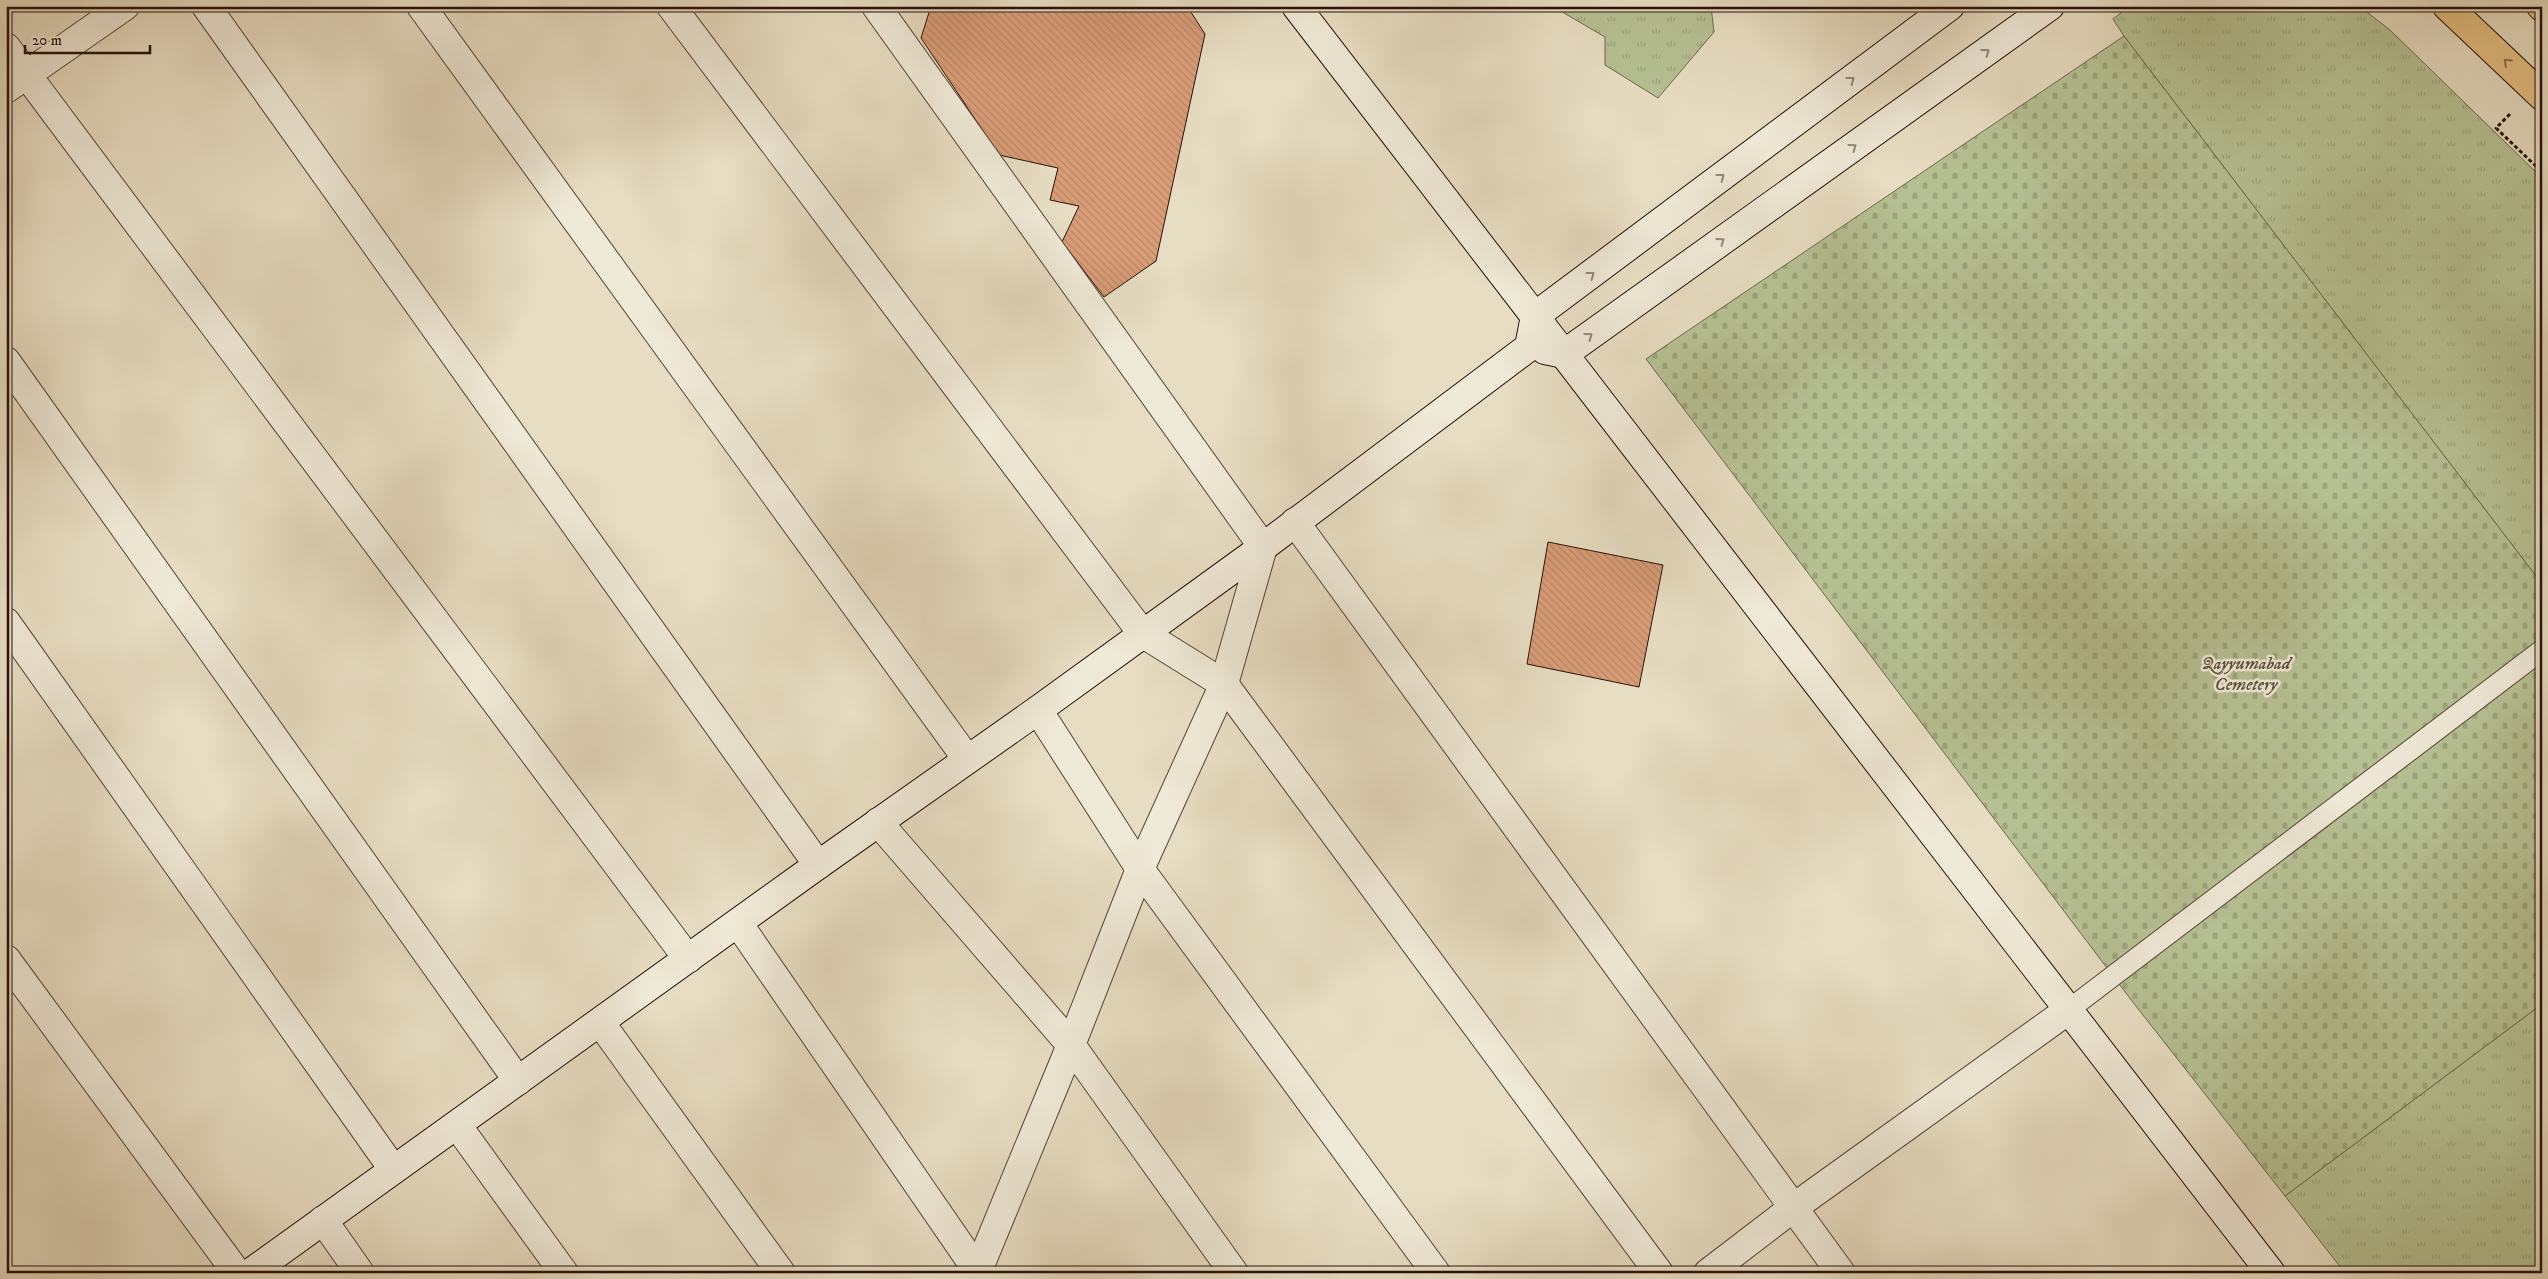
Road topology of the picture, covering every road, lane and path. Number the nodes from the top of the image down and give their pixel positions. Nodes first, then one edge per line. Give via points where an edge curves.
1 (125, 6) edge
2 (206, 6) edge
3 (421, 6) edge
4 (671, 6) edge
5 (876, 6) edge
6 (1296, 6) edge
7 (1950, 6) edge
8 (2050, 6) edge
9 (2447, 6) edge
10 (6, 47) edge
11 (16, 82) edge
12 (2542, 96) edge
13 (2496, 128) dead end
14 (2542, 172) edge
15 (1535, 316) junction
16 (1529, 347) junction
17 (1564, 354) junction
18 (6, 361) edge
19 (1295, 522) junction
20 (1263, 547) junction
21 (6, 622) edge
22 (1142, 633) junction
23 (2542, 650) edge
24 (1224, 684) junction
25 (1038, 710) junction
26 (966, 759) junction
27 (878, 822) junction
28 (818, 865) junction
29 (1140, 869) junction
30 (738, 923) junction
31 (6, 959) edge
32 (688, 959) junction
33 (2067, 1011) junction
34 (600, 1022) junction
35 (1071, 1045) junction
36 (518, 1080) junction
37 (456, 1124) junction
38 (393, 1169) junction
39 (1793, 1208) junction
40 (323, 1220) junction
41 (978, 1272) edge
42 (237, 1273) edge
43 (250, 1273) edge
44 (360, 1273) edge
45 (564, 1273) edge
46 (781, 1273) edge
47 (1234, 1273) edge
48 (1436, 1273) edge
49 (1659, 1273) edge
50 (1708, 1273) edge
51 (1841, 1273) edge
52 (2270, 1273) edge

1 - 11 street
2 - 28 street
3 - 26 street
4 - 22 street
5 - 20 street
6 - 15 street
15 -> 7 street
17 -> 8 street
12 -> 9 main road
10 - 11 street
11 - 32 street
13 - 14 path
15 - 16 street
15 - 17 street
16 - 17 street
16 - 19 street
17 - 33 street
18 - 36 street
19 - 20 street
19 - 39 street
20 - 22 street
20 - 24 street
21 - 38 street
22 - 24 street
22 - 25 street
23 - 33 lane
24 - 29 street
24 - 49 street
25 - 26 street
25 - 29 street
26 - 27 street
27 - 28 street
27 - 35 street
28 - 30 street
29 - 35 street
29 - 48 street
30 - 32 street
30 - 41 street
31 - 42 street
32 - 34 street
33 - 39 street
33 - 52 street
34 - 36 street
34 - 46 street
35 - 41 street
35 - 47 street
36 - 37 street
37 - 38 street
37 - 45 street
38 - 40 street
39 - 50 street
39 - 51 street
40 - 43 street
40 - 44 street

